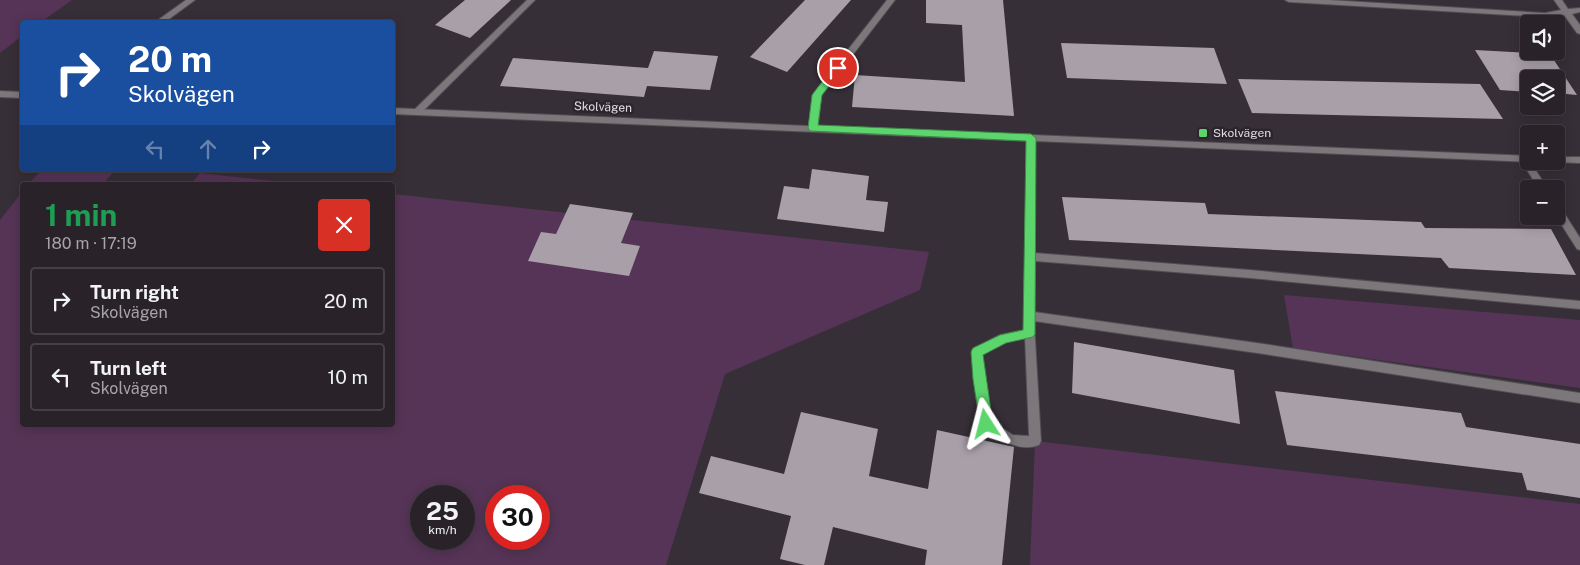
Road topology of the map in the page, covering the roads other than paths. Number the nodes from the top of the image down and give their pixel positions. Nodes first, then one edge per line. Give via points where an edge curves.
1 (191, 0) edge
2 (531, 0) edge
3 (891, 0) edge
4 (1289, 0) edge
5 (1558, 0) edge
6 (1580, 10) edge
7 (1566, 11) junction
8 (164, 20) edge
9 (1580, 31) edge
10 (0, 94) edge
11 (20, 95) edge
12 (395, 111) edge
13 (417, 112) junction
14 (813, 128) junction
15 (1031, 138) junction
16 (1520, 159) edge
17 (1565, 160) edge
18 (1580, 160) edge
19 (1565, 222) edge
20 (1580, 246) edge
21 (1030, 257) junction
22 (1580, 305) edge
23 (1029, 316) junction
24 (1029, 334) junction
25 (1580, 398) edge

1 - 8 street
2 - 13 street
3 - 14 street via 817,95
4 - 7 street via 1545,15
5 - 7 street
6 - 7 street
7 - 9 street
10 - 11 street
12 - 13 street, Skolvägen
13 - 14 street, Skolvägen
14 - 15 street, Skolvägen
15 - 16 street, Skolvägen
15 - 21 street
17 - 18 street
19 - 20 street
21 - 22 street
21 - 23 street
23 - 24 street
23 - 25 street via 1264,348
24 - 24 street via 1034,441 1012,440 986,424 977,352 1004,338

